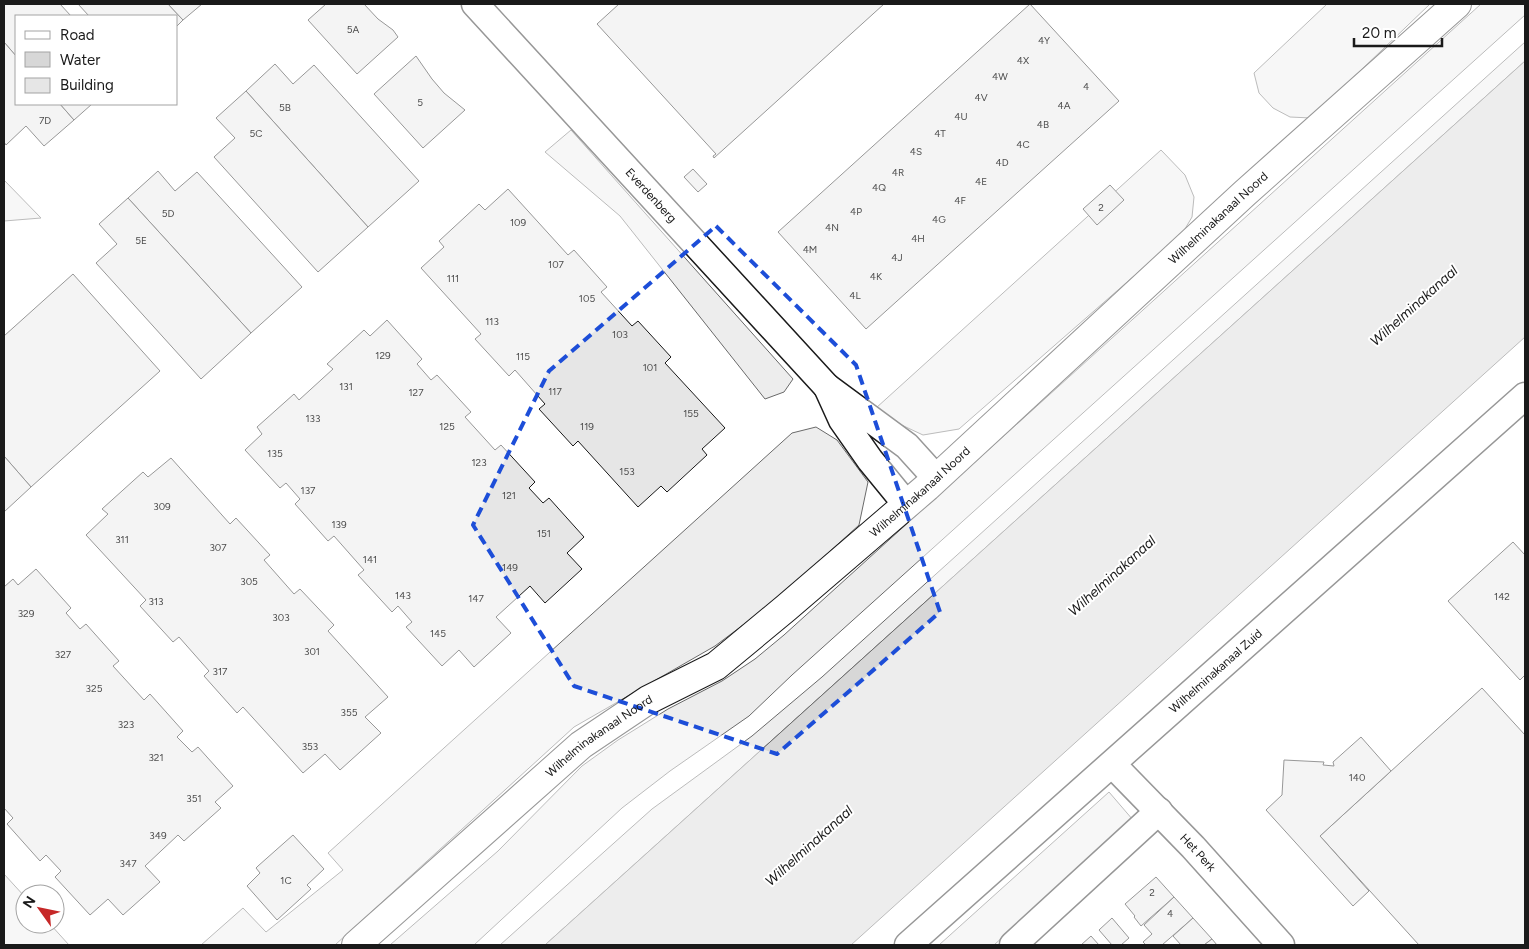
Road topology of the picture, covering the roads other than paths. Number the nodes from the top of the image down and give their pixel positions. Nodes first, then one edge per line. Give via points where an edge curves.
1 (475, 4) edge
2 (1457, 4) edge
3 (827, 387) junction
4 (1525, 396) edge
5 (936, 478) junction
6 (906, 504) junction
7 (1113, 765) junction
8 (1159, 811) junction
9 (356, 945) edge
10 (908, 945) edge
11 (1013, 945) edge
12 (1281, 945) edge

1 - 3 street, Everdenberg
2 - 5 street, Wilhelminakanaal Noord via 1245,193
3 - 5 street, Everdenberg via 907,446
3 - 6 street, Everdenberg via 842,420
4 - 7 street, Wilhelminakanaal Zuid
5 - 6 street, Wilhelminakanaal Noord
6 - 9 street, Wilhelminakanaal Noord via 716,666 648,700 580,745
7 - 8 street, Het Perk
7 - 10 street, Wilhelminakanaal Zuid
8 - 11 street
8 - 12 street, Het Perk

